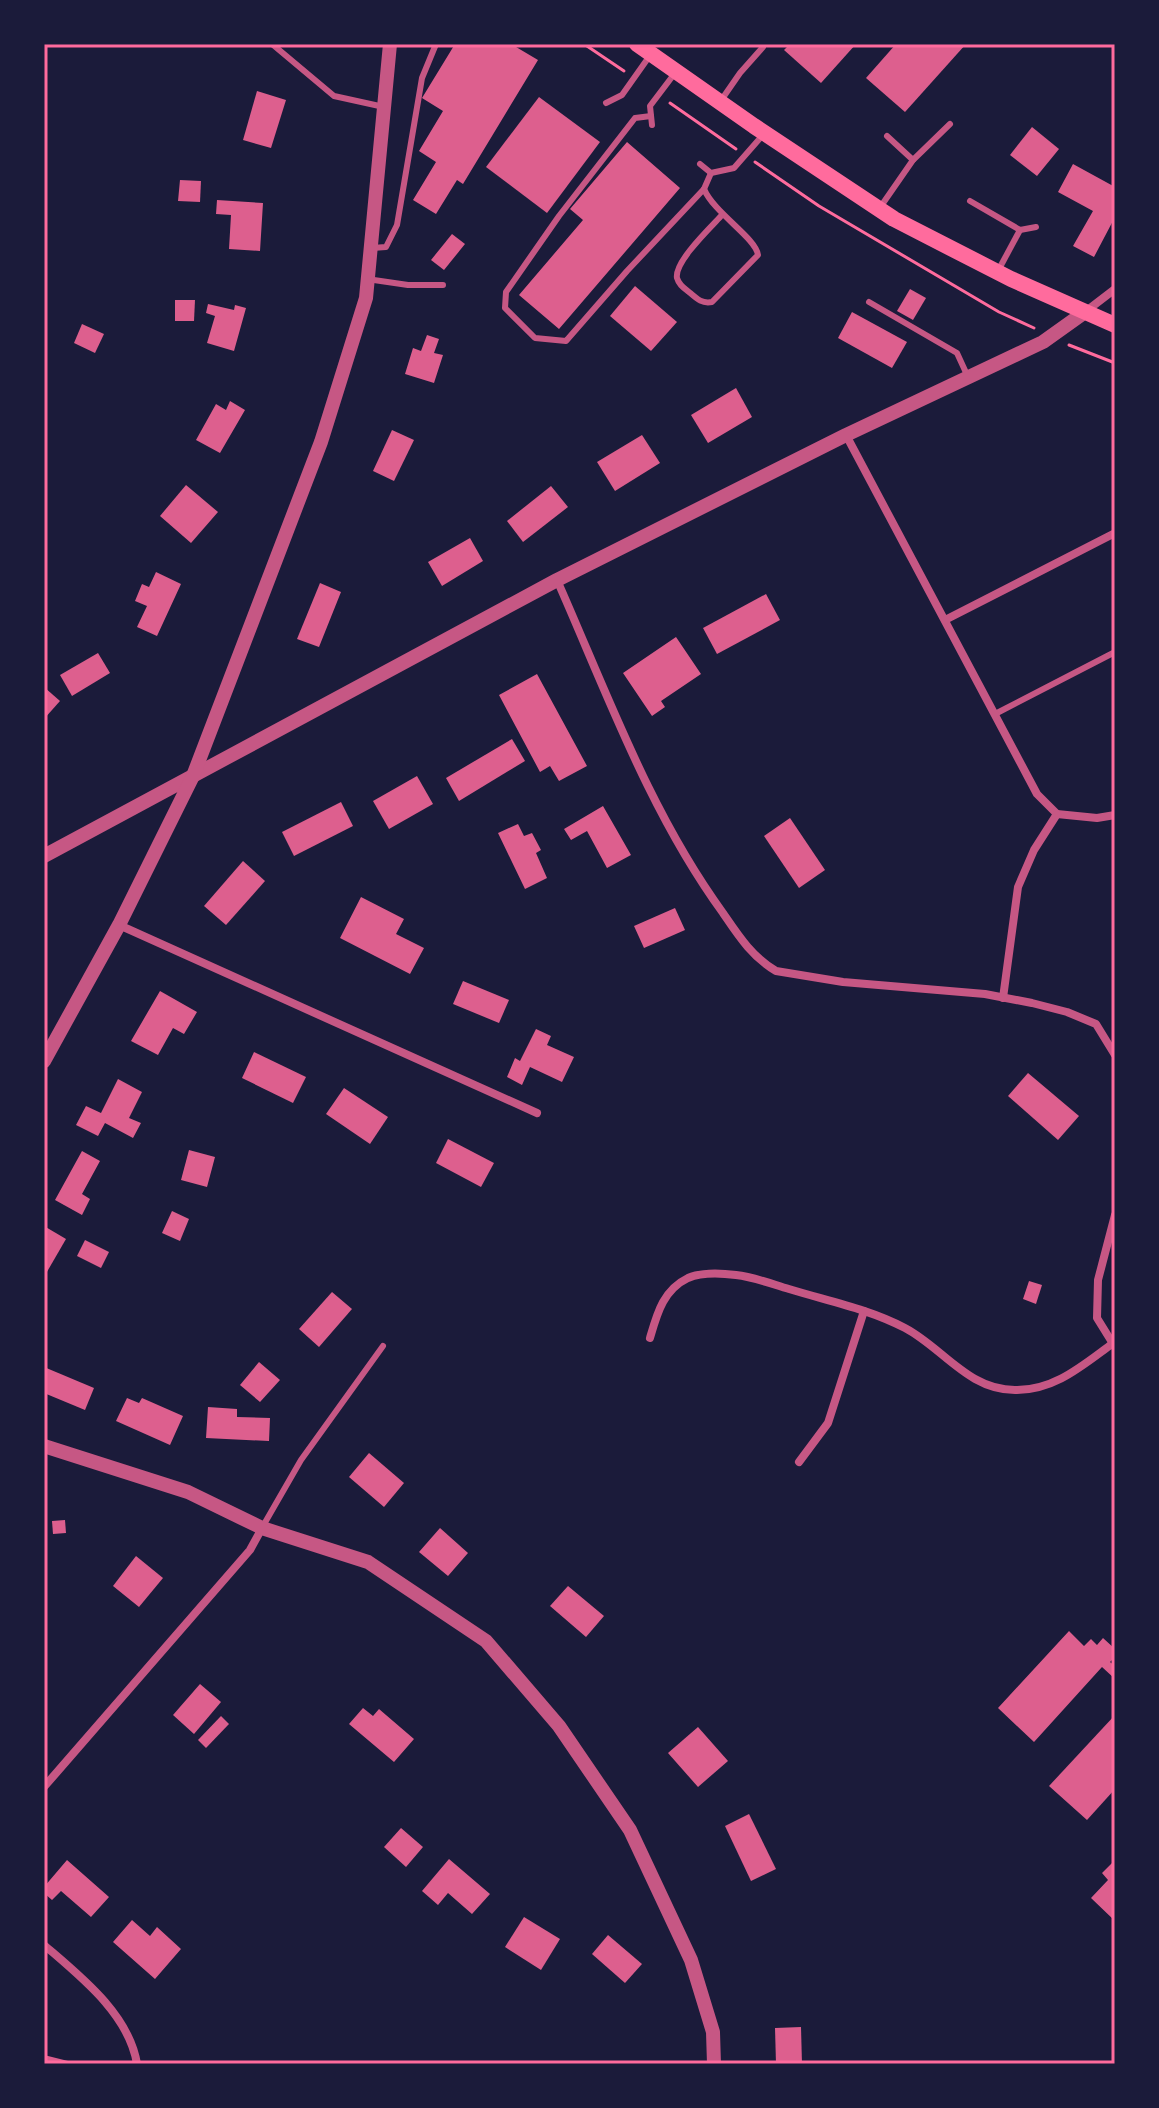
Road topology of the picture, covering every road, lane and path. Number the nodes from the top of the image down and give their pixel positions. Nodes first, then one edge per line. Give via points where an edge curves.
1 (272, 44) edge
2 (390, 44) edge
3 (436, 44) edge
4 (584, 44) edge
5 (763, 47) dead end
6 (644, 49) edge
7 (677, 72) junction
8 (633, 78) junction
9 (659, 95) junction
10 (720, 102) junction
11 (606, 103) dead end
12 (384, 107) junction
13 (651, 116) junction
14 (950, 124) dead end
15 (652, 125) dead end
16 (764, 133) junction
17 (887, 136) dead end
18 (745, 155) junction
19 (913, 160) junction
20 (700, 164) dead end
21 (711, 173) junction
22 (704, 189) junction
23 (970, 201) dead end
24 (879, 209) junction
25 (722, 215) junction
26 (1036, 227) dead end
27 (1020, 230) junction
28 (370, 248) junction
29 (998, 273) junction
30 (367, 279) junction
31 (443, 285) dead end
32 (1115, 289) edge
33 (869, 302) dead end
34 (1085, 312) junction
35 (1115, 325) edge
36 (1051, 336) junction
37 (1115, 363) edge
38 (968, 377) junction
39 (846, 435) junction
40 (1115, 533) edge
41 (557, 580) junction
42 (945, 620) junction
43 (1115, 652) edge
44 (995, 714) junction
45 (193, 776) junction
46 (1057, 814) junction
47 (1115, 815) edge
48 (44, 856) edge
49 (119, 925) junction
50 (1003, 998) junction
51 (1115, 1055) edge
52 (44, 1061) edge
53 (537, 1113) dead end
54 (1115, 1215) edge
55 (864, 1311) junction
56 (650, 1338) dead end
57 (1114, 1345) edge
58 (383, 1346) dead end
59 (44, 1446) edge
60 (799, 1462) dead end
61 (262, 1528) junction
62 (44, 1787) edge
63 (44, 1945) edge
64 (137, 2064) edge
65 (714, 2064) edge

1 - 12 lane via 334,96
2 - 12 street
3 - 28 lane via 422,78 397,225 386,247
4 - 8 path
5 - 10 lane
6 - 7 main road
6 - 8 lane
7 - 9 lane
7 - 10 main road
8 - 11 lane via 622,95
9 - 13 lane via 650,106
9 - 18 path
10 - 16 main road
12 - 28 street
13 - 15 lane
13 - 22 lane via 635,118 591,173 506,292 505,308 535,338 566,341
14 - 19 lane
16 - 18 lane
16 - 24 main road
17 - 19 lane
18 - 21 lane via 734,168
18 - 36 path via 819,206 999,312
19 - 24 lane
20 - 21 lane
21 - 22 lane
22 - 25 lane
23 - 27 lane
24 - 29 main road
25 - 25 lane via 758,255 705,303 679,284 677,271
26 - 27 lane
27 - 29 lane
28 - 30 street
29 - 34 main road
30 - 31 lane
30 - 45 street via 366,298 321,442
32 - 34 street
33 - 38 lane via 957,353
34 - 35 main road
34 - 36 street
36 - 37 path
36 - 38 street
38 - 39 street
39 - 41 street
39 - 42 street
40 - 42 street
41 - 45 street
41 - 50 street via 669,826 696,876 757,958 789,974
42 - 44 street
43 - 44 lane
44 - 46 street via 1037,794
45 - 48 street
45 - 49 street
46 - 47 street
46 - 50 street via 1018,887
49 - 52 street
49 - 53 street
50 - 51 street via 1096,1024
54 - 57 street via 1100,1267 1097,1318
55 - 56 street via 738,1275 709,1273 673,1288 658,1309
55 - 57 street via 909,1330 968,1375 1015,1390 1071,1374
55 - 60 street via 828,1423
58 - 61 lane via 301,1460
59 - 61 street via 188,1492
61 - 62 street via 250,1550
61 - 65 street via 368,1562 486,1641 559,1726 630,1830 691,1960 713,2032
63 - 64 street via 120,2023

